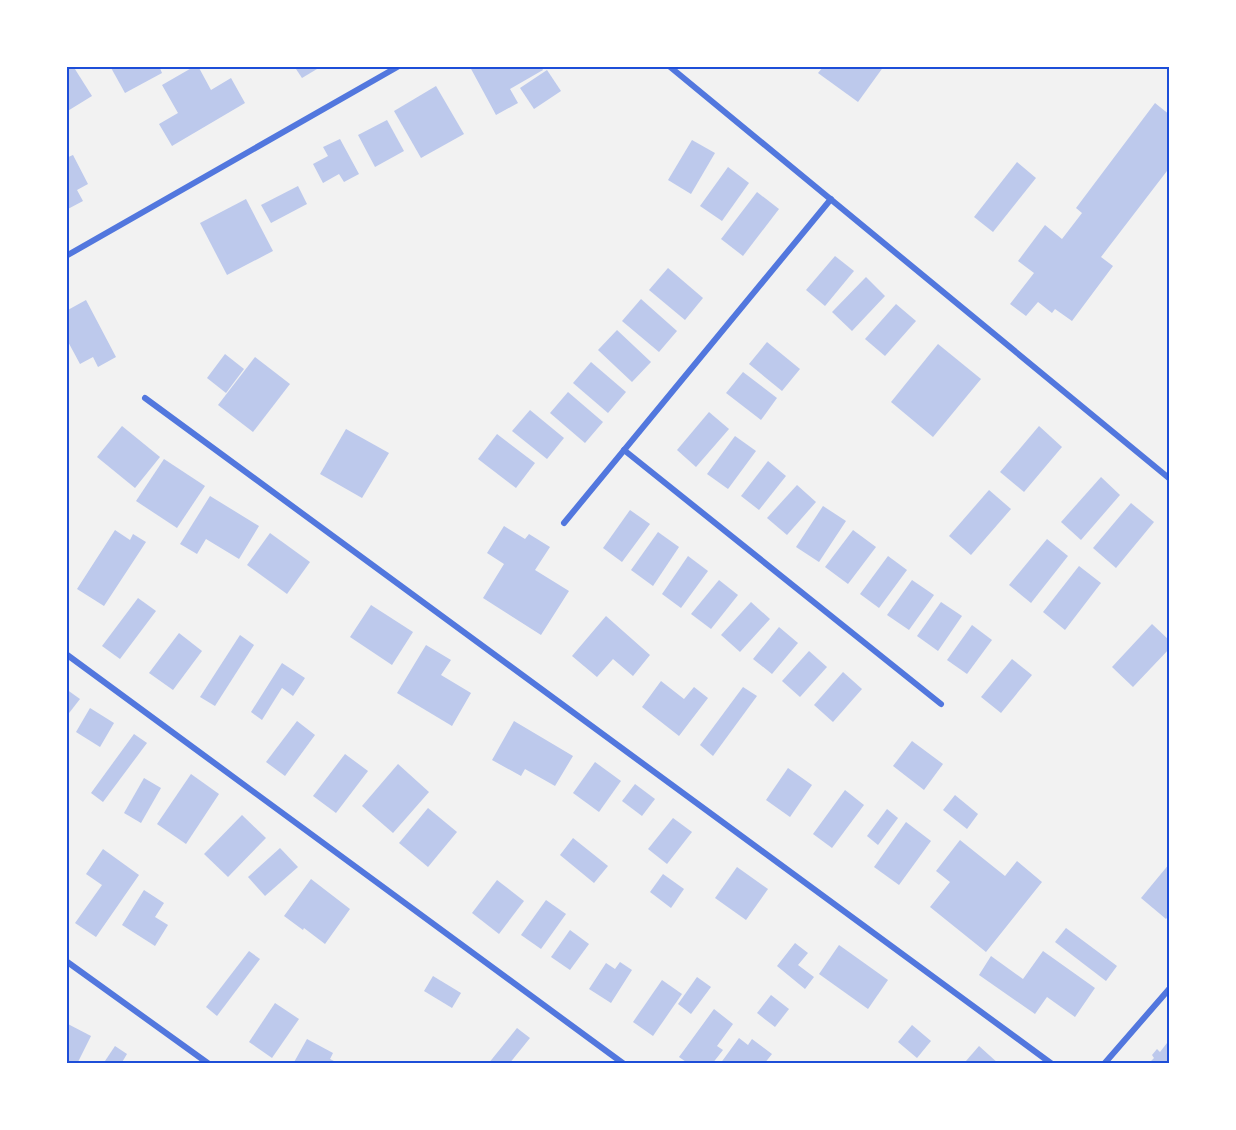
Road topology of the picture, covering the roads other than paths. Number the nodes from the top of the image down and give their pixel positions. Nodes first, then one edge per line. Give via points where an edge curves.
1 (399, 66) edge
2 (669, 66) edge
3 (831, 199) junction
4 (66, 256) edge
5 (145, 398) dead end
6 (624, 450) junction
7 (1170, 479) edge
8 (564, 523) dead end
9 (66, 654) edge
10 (941, 704) dead end
11 (66, 961) edge
12 (1170, 988) edge
13 (209, 1064) edge
14 (624, 1064) edge
15 (1052, 1064) edge
16 (1104, 1064) edge

1 - 4 street
2 - 3 street
3 - 6 street
3 - 7 street
5 - 15 street
6 - 8 street
6 - 10 street
9 - 14 street
11 - 13 street
12 - 16 street

